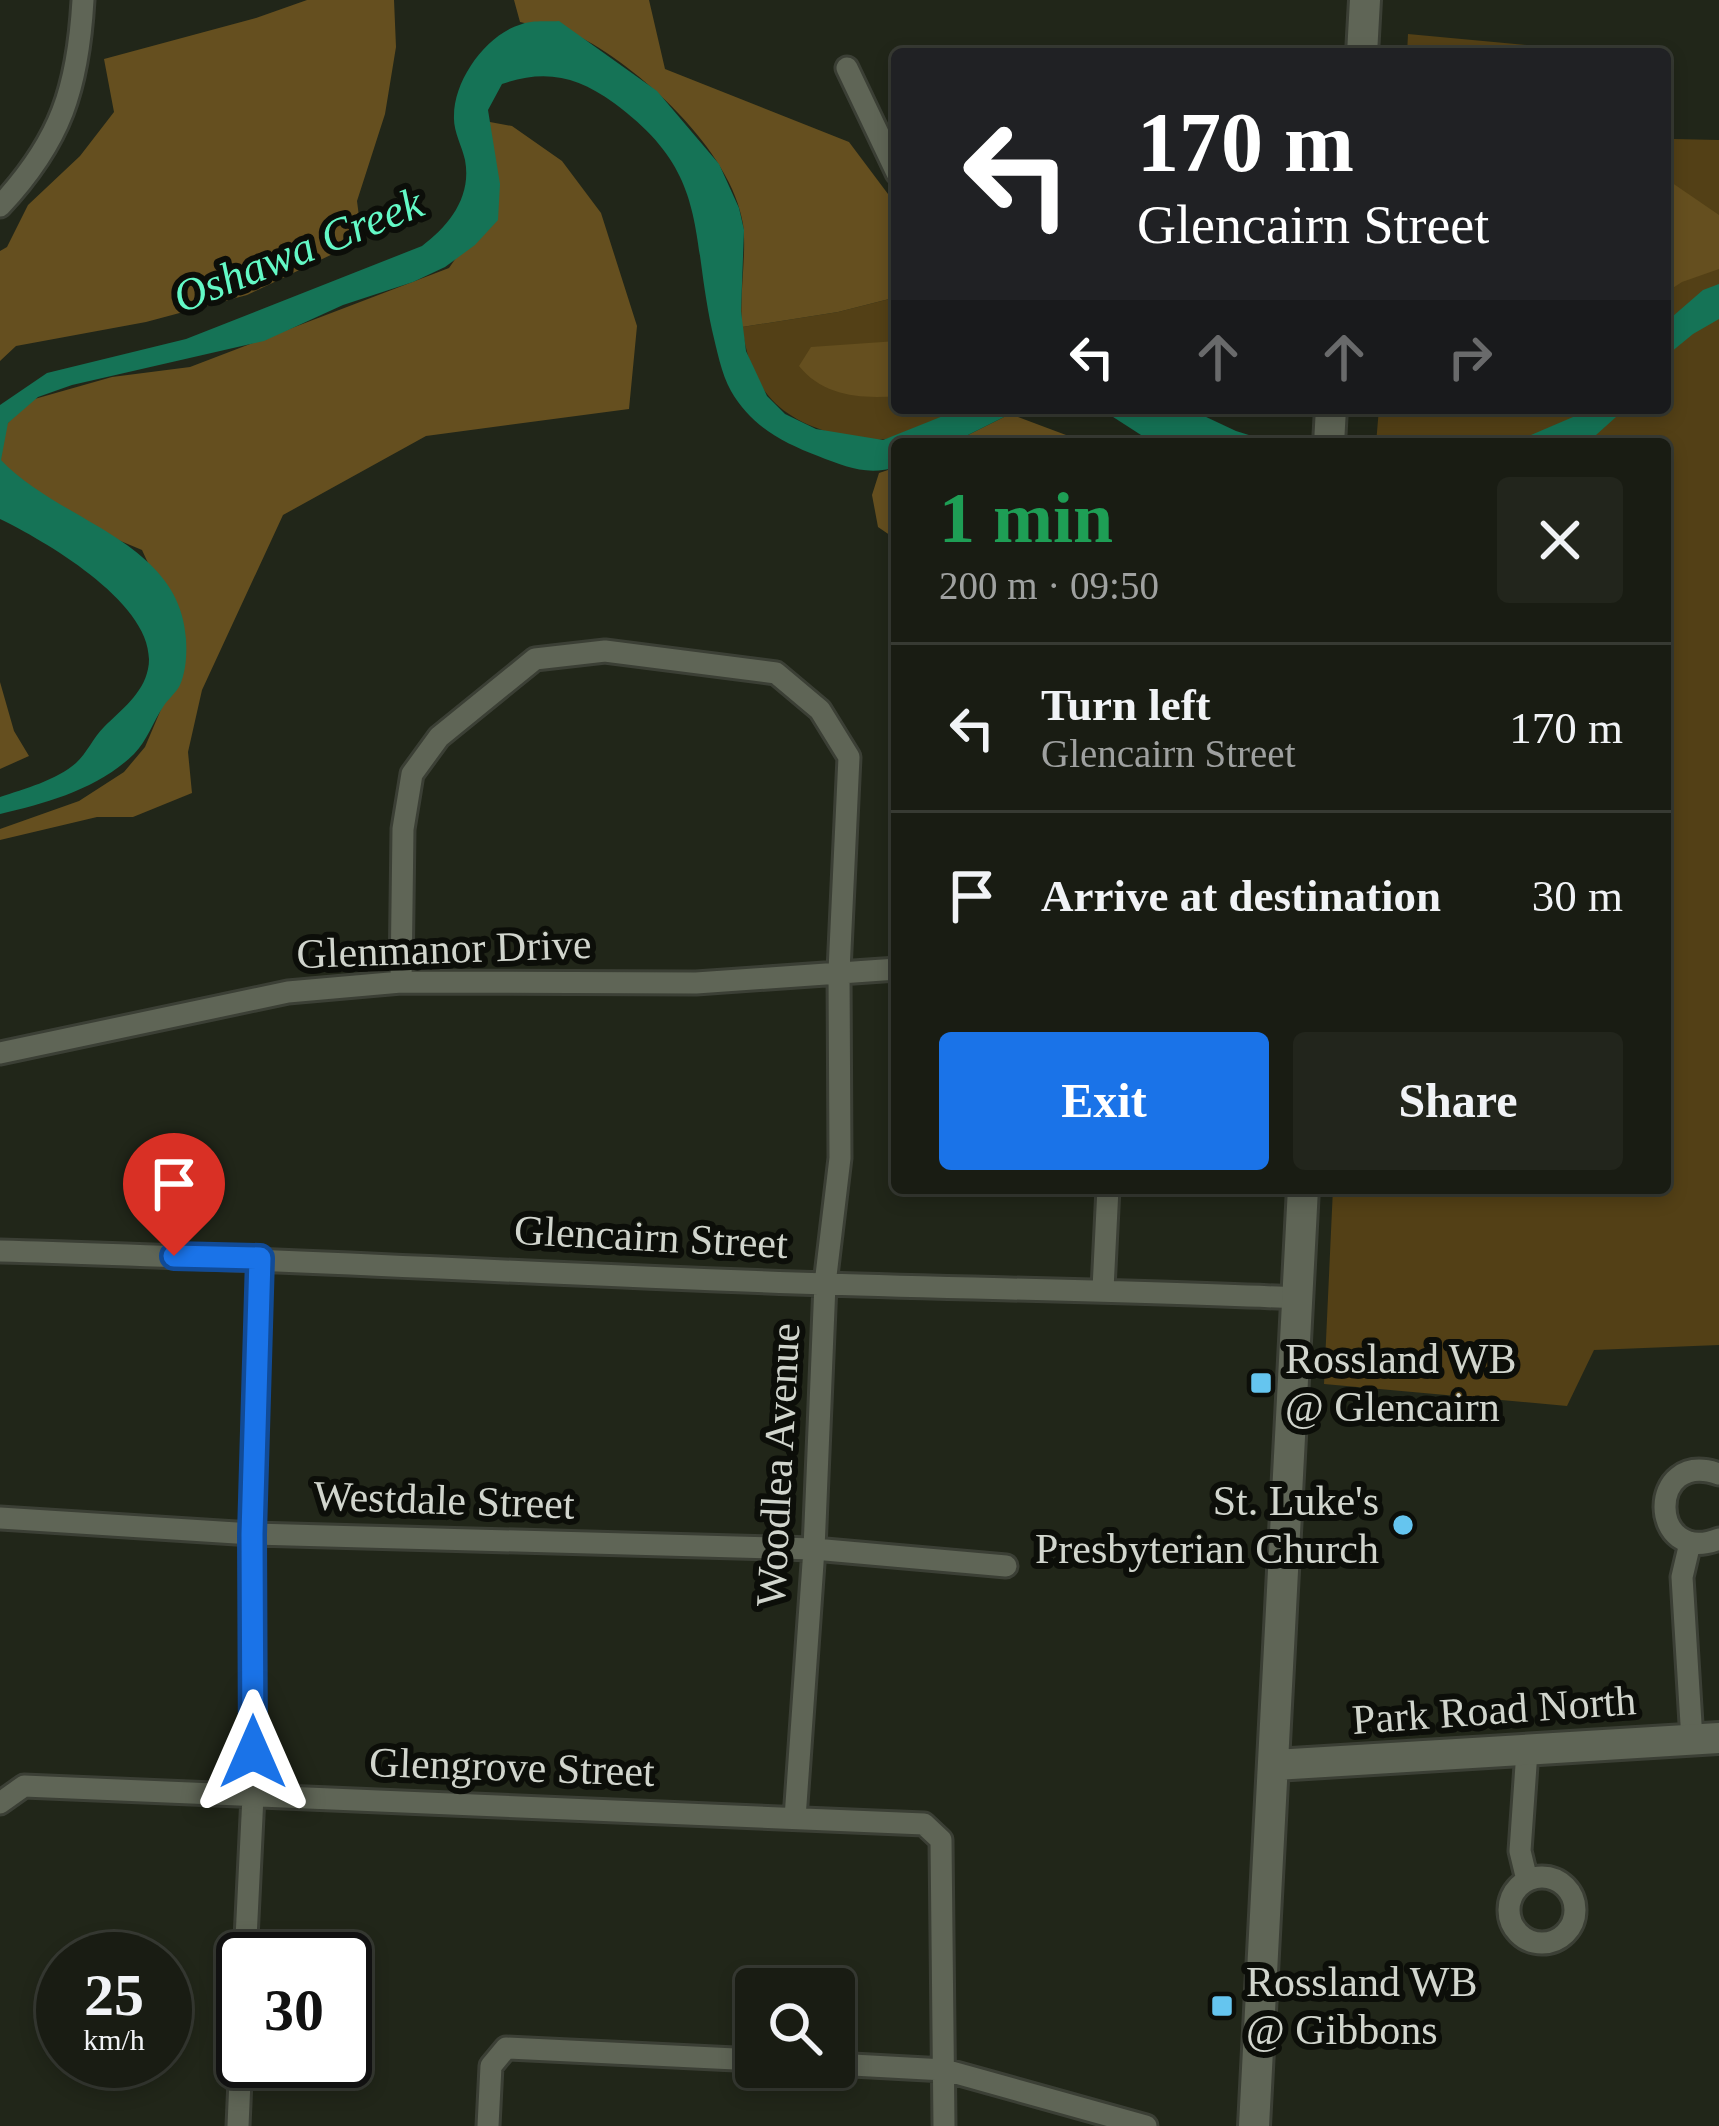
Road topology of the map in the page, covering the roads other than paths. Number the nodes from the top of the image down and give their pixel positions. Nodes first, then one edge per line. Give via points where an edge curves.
1 (83, 0) edge
2 (1365, 0) edge
3 (1362, 48) edge
4 (847, 68) dead end
5 (891, 160) edge
6 (0, 206) edge
7 (891, 969) edge
8 (839, 971) junction
9 (401, 982) junction
10 (0, 1053) edge
11 (1108, 1194) edge
12 (1303, 1194) edge
13 (0, 1251) edge
14 (260, 1258) junction
15 (825, 1284) junction
16 (1102, 1289) junction
17 (1298, 1298) junction
18 (1719, 1474) edge
19 (0, 1518) edge
20 (252, 1534) junction
21 (1719, 1539) edge
22 (1690, 1543) junction
23 (814, 1549) junction
24 (1006, 1566) dead end
25 (1706, 1739) edge
26 (1527, 1750) junction
27 (1275, 1766) junction
28 (253, 1796) junction
29 (0, 1803) edge
30 (795, 1818) junction
31 (1527, 1880) dead end
32 (246, 1932) edge
33 (735, 2059) edge
34 (855, 2065) edge
35 (945, 2070) junction
36 (240, 2088) edge
37 (238, 2126) edge
38 (488, 2126) edge
39 (944, 2126) edge
40 (1146, 2126) edge
41 (1254, 2126) edge

1 - 6 street via 73,90 58,129
2 - 3 main road
4 - 5 street
7 - 8 street, Glenmanor Drive
8 - 9 street, Glenmanor Drive via 697,982
8 - 9 street, Woodlea Avenue via 849,757 820,710 776,674 605,651 535,659 440,737 412,774
8 - 15 street, Woodlea Avenue via 839,1158
9 - 10 street, Glenmanor Drive via 288,992
11 - 16 street
12 - 17 main road
13 - 14 street, Glencairn Street
14 - 15 street, Glencairn Street
14 - 20 street
15 - 16 street, Glencairn Street
15 - 23 street, Woodlea Avenue
16 - 17 street, Glencairn Street
17 - 27 main road
18 - 22 street via 1693,1470 1666,1493 1665,1517
19 - 20 street, Westdale Street
20 - 23 street, Westdale Street
20 - 28 street
21 - 22 street
22 - 25 street via 1682,1577
23 - 24 street, Westdale Street
23 - 30 street, Woodlea Avenue
25 - 26 main road, Park Road North
26 - 27 main road, Park Road North
26 - 31 street via 1520,1851
27 - 41 main road
28 - 29 street, Glengrove Street via 24,1786
28 - 30 street, Glengrove Street
28 - 32 street
30 - 35 street, Glengrove Street via 924,1824 941,1840
33 - 38 street via 506,2048 491,2066
34 - 35 street
35 - 39 street
35 - 40 street
36 - 37 street

